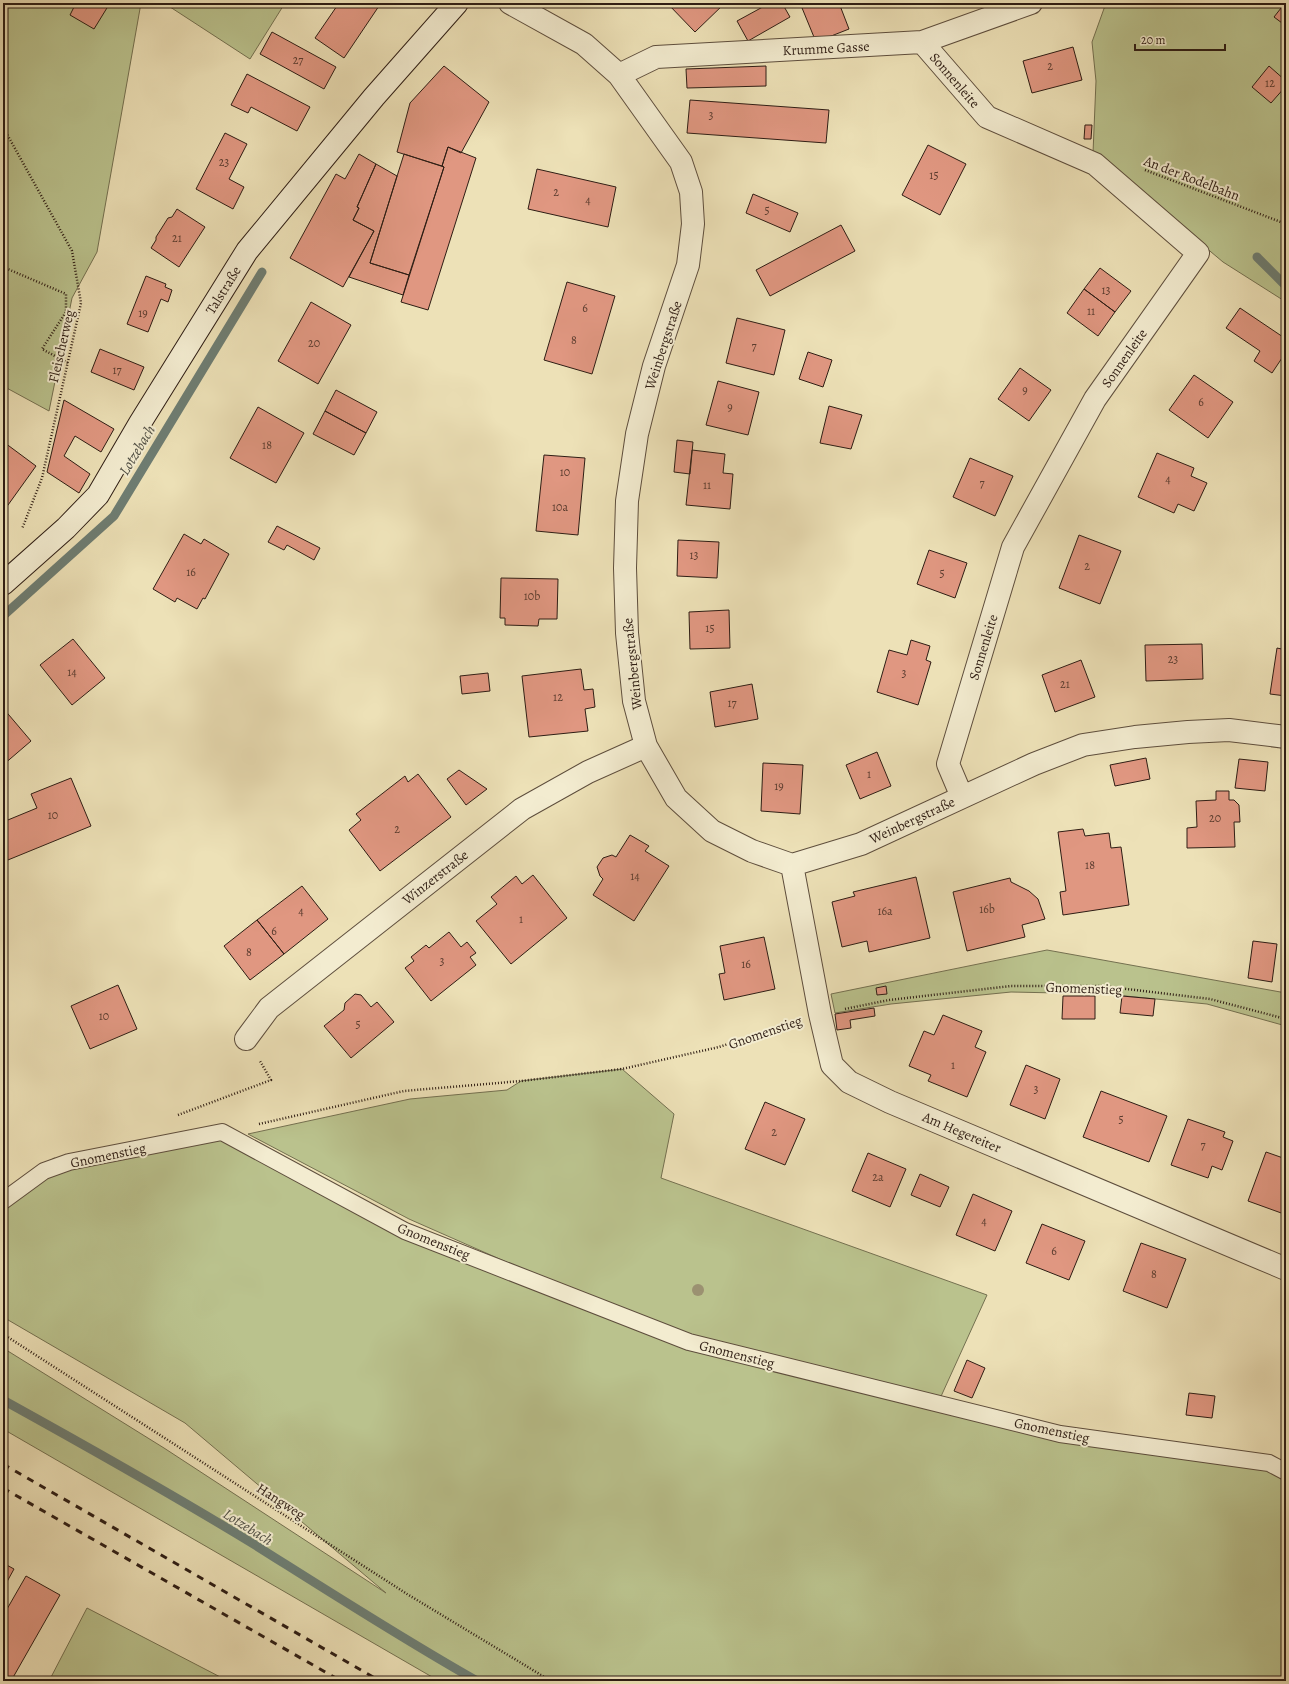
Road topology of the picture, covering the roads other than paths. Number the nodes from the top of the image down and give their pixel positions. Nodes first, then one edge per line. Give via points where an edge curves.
1 (457, 3) edge
2 (510, 3) edge
3 (1031, 3) edge
4 (922, 42) junction
5 (619, 75) junction
6 (3, 584) edge
7 (1286, 737) edge
8 (646, 746) junction
9 (962, 797) junction
10 (792, 865) junction
11 (246, 1039) dead end
12 (3, 1201) edge
13 (1286, 1269) edge
14 (1286, 1472) edge

1 - 6 street, Talstraße via 374,97 247,251 98,495 66,528
2 - 5 street, Weinbergstraße via 584,44
3 - 4 street, Krumme Gasse
4 - 5 street, Krumme Gasse via 656,57
4 - 9 street, Sonnenleite via 987,117 1095,164 1198,254 1095,399 1013,547 948,764
5 - 8 street, Weinbergstraße via 681,162 692,192 693,224 688,265 654,366 637,434 627,501 627,633 634,701
7 - 9 street, Weinbergstraße via 1228,730 1136,737 1084,745 1034,764
8 - 10 street, Weinbergstraße via 676,798 712,832 752,851
8 - 11 street, Winzerstraße via 588,772 522,809 270,1008
9 - 10 street, Weinbergstraße via 861,844
10 - 13 street, Am Hegereiter via 832,1065 849,1082 897,1105
12 - 14 lane, Gnomenstieg via 44,1171 69,1162 222,1132 405,1231 689,1342 1060,1434 1269,1463

